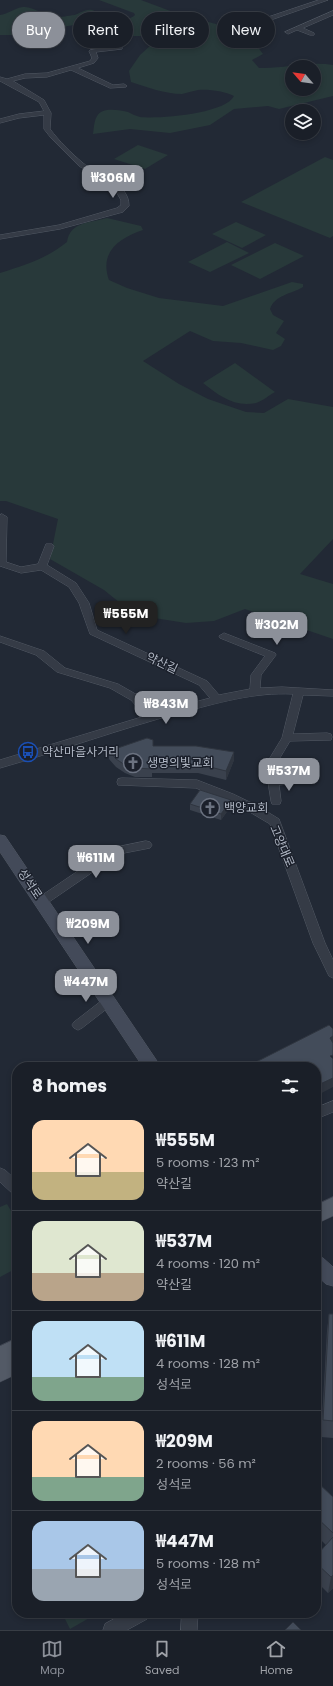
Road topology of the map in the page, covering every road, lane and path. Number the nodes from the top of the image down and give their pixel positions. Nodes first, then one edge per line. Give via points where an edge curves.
1 (301, 0) edge
2 (325, 0) edge
3 (317, 3) junction
4 (333, 8) edge
5 (333, 13) edge
6 (275, 17) edge
7 (297, 28) junction
8 (288, 32) dead end
9 (312, 34) dead end
10 (120, 48) dead end
11 (72, 68) junction
12 (0, 79) edge
13 (7, 81) junction
14 (124, 86) dead end
15 (48, 113) junction
16 (0, 122) edge
17 (0, 237) edge
18 (2, 517) dead end
19 (49, 546) dead end
20 (42, 566) junction
21 (224, 636) dead end
22 (0, 639) edge
23 (255, 691) junction
24 (299, 691) junction
25 (333, 693) edge
26 (217, 699) junction
27 (152, 717) junction
28 (327, 737) dead end
29 (287, 738) junction
30 (0, 764) edge
31 (304, 779) dead end
32 (122, 782) dead end
33 (273, 782) junction
34 (276, 801) dead end
35 (0, 840) edge
36 (146, 845) dead end
37 (42, 901) junction
38 (333, 973) edge
39 (109, 1002) junction
40 (78, 1025) dead end
41 (149, 1062) edge
42 (333, 1106) edge
43 (321, 1112) edge
44 (0, 1174) edge
45 (12, 1185) edge
46 (333, 1196) edge
47 (321, 1201) edge
48 (333, 1206) edge
49 (321, 1212) edge
50 (321, 1268) edge
51 (333, 1278) edge
52 (12, 1351) edge
53 (0, 1357) edge
54 (12, 1366) edge
55 (0, 1372) edge
56 (132, 1618) edge
57 (190, 1618) edge
58 (111, 1630) edge
59 (189, 1630) edge

1 - 3 street
2 - 3 street
3 - 4 street
3 - 6 street
5 - 7 street
7 - 8 street
7 - 9 street
10 - 11 street via 92,51 95,58 92,62
11 - 13 street
11 - 14 street via 112,87
12 - 13 street
13 - 15 street via 42,101
15 - 16 street via 20,116
15 - 17 street via 47,129 53,137 81,165 117,187 125,200 125,206 120,210 60,227
18 - 20 street via 1,563 14,570 29,571
19 - 20 street
20 - 26 street, 약산길 via 73,585 84,603 93,632 204,683
21 - 23 street via 271,655 256,676
22 - 27 street via 40,653 60,670 114,686 135,698
23 - 24 street
23 - 26 street
24 - 25 street
24 - 29 street
26 - 27 street
27 - 30 street
28 - 29 street
29 - 33 street via 273,761
31 - 33 street
32 - 38 street, 고양대로 via 197,784 229,797 274,822
33 - 34 street
35 - 37 street, 성석로
36 - 37 street via 116,851
37 - 39 street, 성석로
39 - 40 street
39 - 41 street, 성석로
42 - 43 street
44 - 45 street
46 - 47 main road
48 - 49 main road
50 - 51 street
52 - 53 main road
54 - 55 main road
56 - 58 street
57 - 59 street

